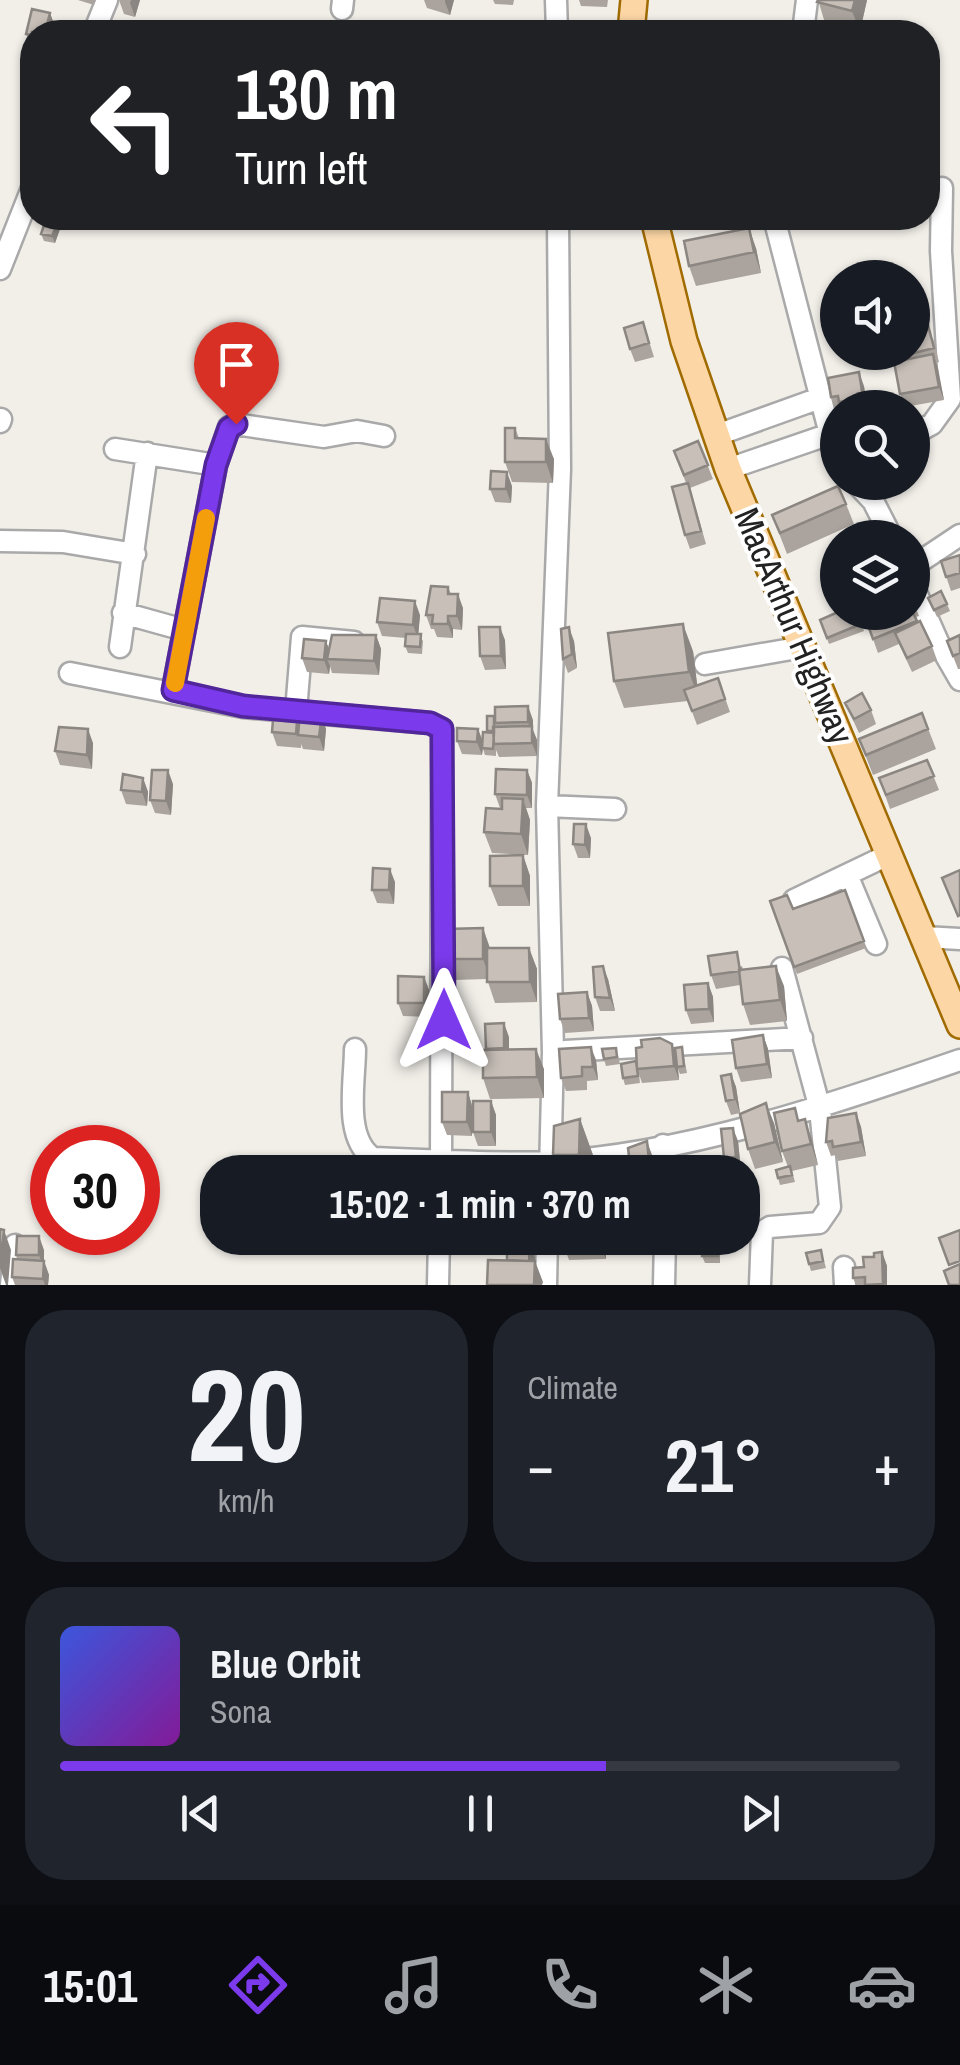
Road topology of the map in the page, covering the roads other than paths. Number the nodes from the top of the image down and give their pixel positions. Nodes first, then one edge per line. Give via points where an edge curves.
1 (943, 188) edge
2 (20, 218) edge
3 (558, 230) edge
4 (657, 230) edge
5 (777, 230) edge
6 (0, 269) edge
7 (820, 398) joint
8 (930, 425) edge
9 (716, 435) junction
10 (384, 436) dead end
11 (115, 450) dead end
12 (147, 453) junction
13 (820, 453) edge
14 (216, 465) junction
15 (728, 469) junction
16 (960, 535) edge
17 (0, 541) edge
18 (135, 554) junction
19 (930, 554) edge
20 (122, 613) junction
21 (930, 624) edge
22 (184, 630) junction
23 (960, 635) edge
24 (357, 642) edge
25 (938, 642) junction
26 (120, 647) dead end
27 (803, 647) junction
28 (705, 664) dead end
29 (70, 673) dead end
30 (960, 680) edge
31 (173, 690) junction
32 (296, 711) junction
33 (546, 806) junction
34 (615, 810) dead end
35 (888, 855) junction
36 (848, 877) junction
37 (794, 900) edge
38 (924, 937) junction
39 (960, 939) edge
40 (876, 944) dead end
41 (782, 968) dead end
42 (960, 1025) edge
43 (802, 1038) junction
44 (355, 1049) dead end
45 (553, 1052) junction
46 (960, 1060) edge
47 (820, 1109) junction
48 (662, 1144) junction
49 (368, 1155) edge
50 (441, 1155) edge
51 (550, 1155) edge
52 (608, 1155) edge
53 (663, 1155) edge
54 (15, 1245) edge
55 (439, 1255) edge
56 (547, 1255) edge
57 (665, 1255) edge
58 (12, 1285) edge
59 (438, 1285) edge
60 (546, 1285) edge
61 (664, 1285) edge
62 (760, 1285) edge

1 - 8 street via 950,398
2 - 6 street
3 - 33 street via 560,470
4 - 9 main road, MacArthur Highway
5 - 7 street
7 - 9 street
9 - 15 main road, MacArthur Highway
10 - 14 street via 324,437 236,424
11 - 12 street
12 - 14 street
12 - 18 street
13 - 15 street
14 - 22 street
15 - 27 main road, MacArthur Highway
16 - 19 street
17 - 18 street
18 - 20 street
20 - 22 street
20 - 26 street
21 - 25 street
22 - 31 street
23 - 25 street
24 - 32 street via 302,637
25 - 30 street
27 - 28 street
27 - 35 main road, MacArthur Highway
29 - 31 street
31 - 32 street
32 - 50 street via 442,729
33 - 34 street
33 - 45 street
35 - 36 street
35 - 38 main road, MacArthur Highway
36 - 37 street
36 - 40 street
38 - 39 street
38 - 42 main road, MacArthur Highway
41 - 43 street
43 - 45 street
43 - 47 street
44 - 49 street via 355,1136
45 - 51 street
46 - 47 street
47 - 48 street
47 - 62 street via 829,1165 827,1216 762,1232
48 - 52 street
48 - 53 street
54 - 58 street
55 - 59 street
56 - 60 street
57 - 61 street

